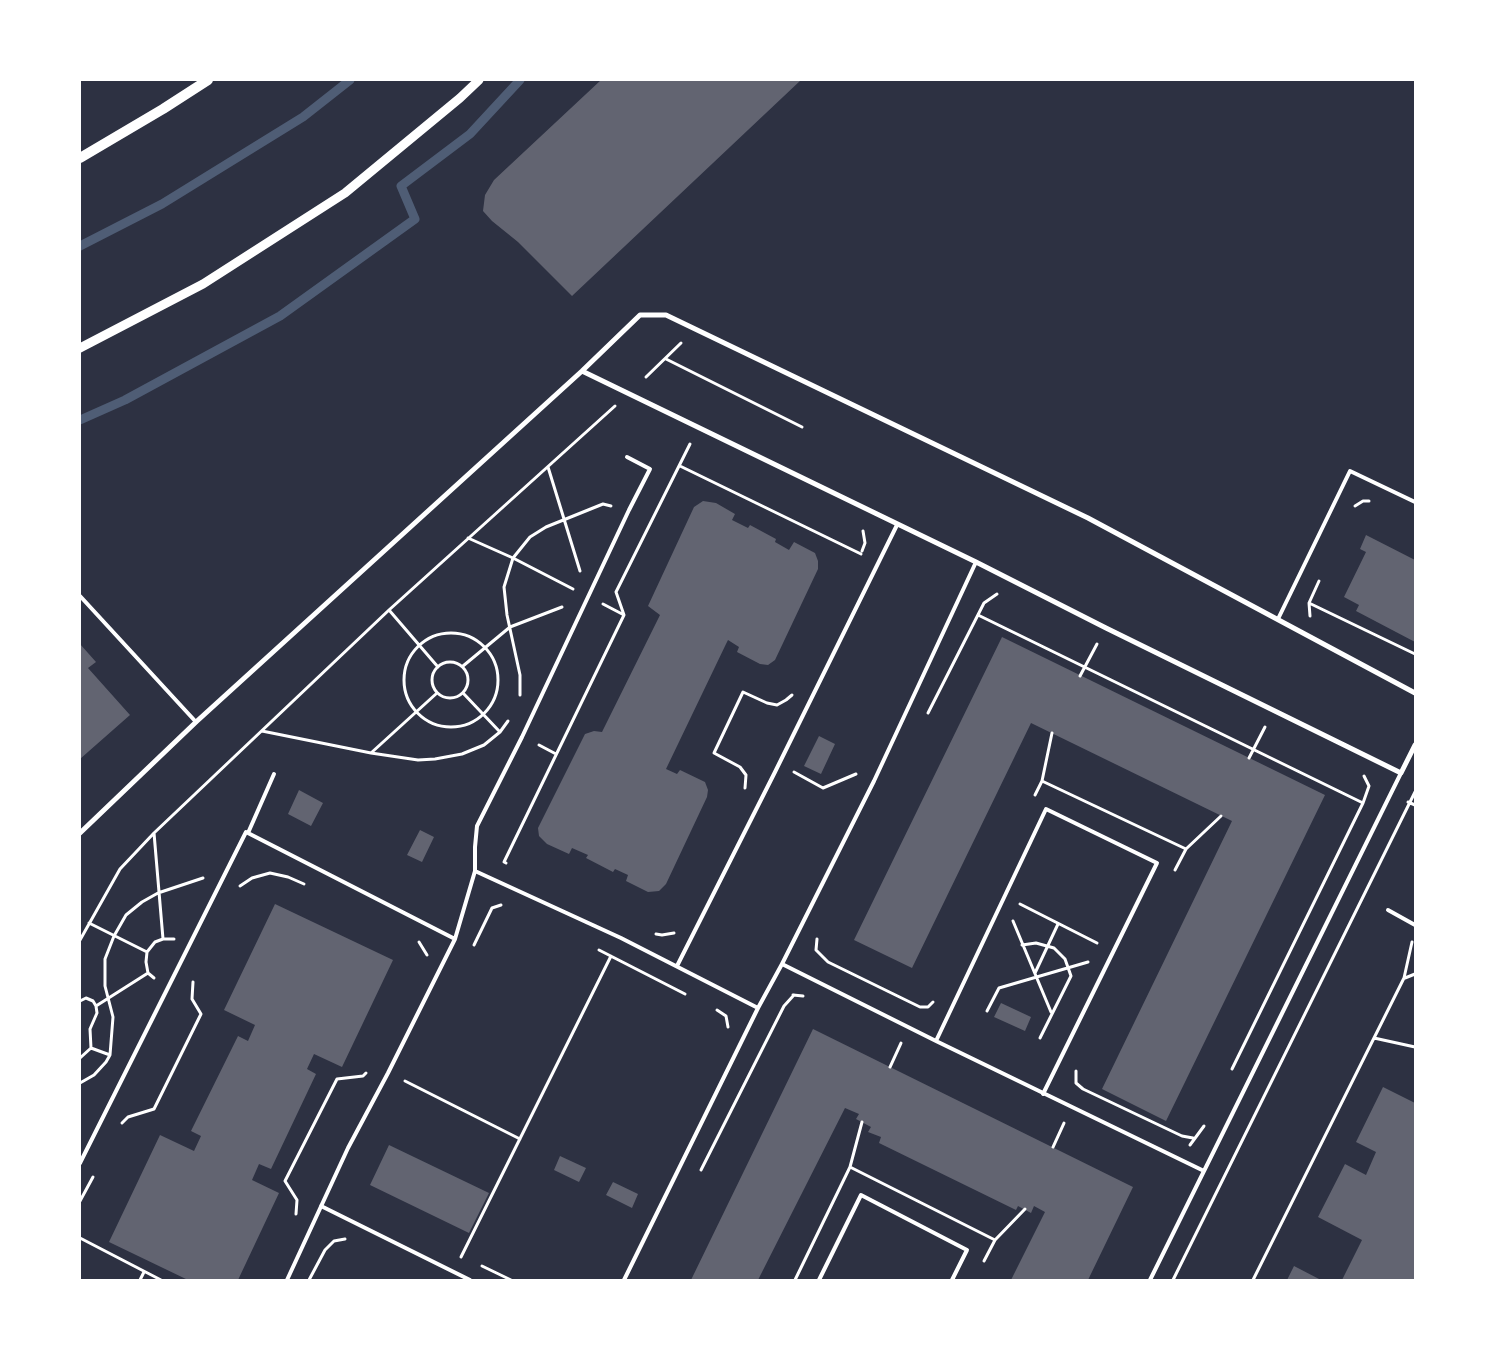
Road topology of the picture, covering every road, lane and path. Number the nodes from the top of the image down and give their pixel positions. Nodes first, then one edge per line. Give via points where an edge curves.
1 (208, 80) edge
2 (479, 80) edge
3 (80, 158) edge
4 (681, 342) dead end
5 (80, 348) edge
6 (666, 359) junction
7 (582, 371) junction
8 (646, 377) dead end
9 (614, 407) dead end
10 (802, 427) dead end
11 (691, 444) dead end
12 (627, 457) dead end
13 (680, 466) junction
14 (548, 467) junction
15 (1374, 501) dead end
16 (1415, 502) edge
17 (629, 510) junction
18 (1351, 513) dead end
19 (564, 518) junction
20 (897, 525) junction
21 (863, 530) dead end
22 (468, 538) junction
23 (513, 558) junction
24 (976, 562) junction
25 (1321, 576) dead end
26 (80, 596) edge
27 (588, 597) junction
28 (389, 610) junction
29 (624, 614) junction
30 (978, 615) dead end
31 (1278, 619) junction
32 (510, 627) junction
33 (1106, 628) junction
34 (419, 645) junction
35 (485, 647) junction
36 (1415, 654) edge
37 (463, 666) junction
38 (438, 667) junction
39 (1084, 668) junction
40 (1080, 676) dead end
41 (795, 692) dead end
42 (437, 693) junction
43 (463, 693) junction
44 (1415, 693) edge
45 (517, 701) dead end
46 (1273, 711) junction
47 (417, 712) junction
48 (484, 714) junction
49 (511, 716) dead end
50 (196, 722) junction
51 (261, 730) junction
52 (500, 732) junction
53 (1052, 733) dead end
54 (1415, 745) edge
55 (1253, 750) junction
56 (371, 753) junction
57 (1249, 758) dead end
58 (775, 772) junction
59 (1401, 773) junction
60 (274, 774) dead end
61 (746, 775) junction
62 (1363, 775) dead end
63 (874, 781) junction
64 (1042, 781) dead end
65 (744, 790) dead end
66 (1415, 792) edge
67 (1363, 803) junction
68 (1221, 816) dead end
69 (80, 833) edge
70 (154, 833) junction
71 (248, 833) junction
72 (1186, 849) dead end
73 (510, 865) dead end
74 (475, 871) junction
75 (222, 878) junction
76 (305, 885) dead end
77 (234, 890) dead end
78 (158, 893) junction
79 (1005, 897) junction
80 (505, 905) dead end
81 (1022, 905) junction
82 (1388, 910) dead end
83 (89, 923) junction
84 (1058, 924) junction
85 (1415, 925) edge
86 (674, 932) dead end
87 (651, 934) dead end
88 (114, 936) junction
89 (621, 938) junction
90 (163, 939) junction
91 (417, 939) dead end
92 (1413, 939) dead end
93 (80, 940) edge
94 (455, 940) junction
95 (1022, 945) junction
96 (1048, 945) junction
97 (188, 946) junction
98 (594, 948) dead end
99 (147, 952) junction
100 (471, 952) dead end
101 (1113, 952) junction
102 (611, 956) junction
103 (1090, 961) dead end
104 (424, 962) dead end
105 (782, 964) junction
106 (677, 966) junction
107 (1069, 967) junction
108 (148, 973) junction
109 (1415, 974) edge
110 (1035, 975) junction
111 (193, 978) dead end
112 (1404, 978) junction
113 (168, 984) junction
114 (686, 994) dead end
115 (794, 995) dead end
116 (108, 999) junction
117 (80, 1001) edge
118 (96, 1006) junction
119 (711, 1006) dead end
120 (758, 1008) junction
121 (719, 1011) dead end
122 (987, 1012) dead end
123 (1052, 1012) junction
124 (1040, 1038) dead end
125 (1374, 1038) junction
126 (936, 1041) junction
127 (1415, 1046) edge
128 (91, 1048) junction
129 (110, 1055) junction
130 (80, 1058) edge
131 (410, 1073) dead end
132 (388, 1074) junction
133 (1229, 1075) dead end
134 (406, 1082) junction
135 (80, 1083) edge
136 (402, 1090) dead end
137 (1042, 1094) junction
138 (1207, 1119) dead end
139 (862, 1122) dead end
140 (120, 1125) dead end
141 (520, 1139) junction
142 (1182, 1160) junction
143 (80, 1163) edge
144 (850, 1167) dead end
145 (1204, 1171) junction
146 (699, 1174) dead end
147 (93, 1176) dead end
148 (80, 1201) edge
149 (321, 1206) junction
150 (1024, 1209) dead end
151 (295, 1221) dead end
152 (80, 1238) edge
153 (995, 1240) dead end
154 (353, 1243) dead end
155 (453, 1252) dead end
156 (462, 1256) junction
157 (470, 1260) dead end
158 (478, 1264) dead end
159 (144, 1272) junction
160 (454, 1272) junction
161 (140, 1280) edge
162 (161, 1280) edge
163 (287, 1280) edge
164 (309, 1280) edge
165 (470, 1280) edge
166 (511, 1280) edge
167 (624, 1280) edge
168 (819, 1280) edge
169 (952, 1280) edge
170 (1150, 1280) edge
171 (1173, 1280) edge
172 (1253, 1280) edge

1 - 3 main road via 164,110
2 - 5 street via 345,193 203,284
4 - 6 path
6 - 8 path
6 - 10 path
7 - 20 street
7 - 31 street via 640,315 666,315 1088,518
7 - 50 street
9 - 14 path
11 - 13 path
12 - 17 lane via 650,469
13 - 21 path via 860,554 865,543
13 - 29 path via 616,592
14 - 19 path
14 - 22 path
15 - 18 path via 1356,504
16 - 31 lane via 1350,471
17 - 19 path via 603,504
17 - 27 lane
19 - 23 path via 530,537
19 - 27 path
20 - 24 street
20 - 58 lane
22 - 23 path
22 - 28 path
23 - 27 path
23 - 32 path via 504,588
24 - 33 street
24 - 63 lane
25 - 36 path via 1308,603
26 - 50 lane
27 - 29 path
27 - 32 path
27 - 74 lane via 476,826
28 - 34 path
28 - 51 path
29 - 73 path via 504,862
30 - 39 path
31 - 44 street
32 - 35 path
32 - 45 path via 520,675
33 - 39 path
33 - 46 street
34 - 35 path via 431,637 460,633
34 - 38 path
34 - 47 path via 405,671 409,700
35 - 37 path
35 - 48 path via 494,659 498,688
37 - 38 path via 451,661
37 - 43 path via 469,682
38 - 42 path via 434,670 432,682
39 - 40 path
39 - 55 path
41 - 61 path via 777,705 743,692 714,753
42 - 43 path via 447,698
42 - 47 path
43 - 48 path
46 - 55 path
46 - 59 street
47 - 48 path via 429,721 458,727 472,723
47 - 56 path
48 - 52 path
49 - 52 path
50 - 69 street
51 - 56 path
51 - 70 path
52 - 56 path via 484,745 462,754 435,759 418,760
53 - 64 path
54 - 59 street
55 - 57 path
55 - 67 path
58 - 61 path
58 - 63 path via 793,772 823,788 858,773
58 - 106 lane
59 - 145 lane
60 - 71 lane
61 - 65 path
62 - 67 path via 1369,786
63 - 105 lane
66 - 171 path
67 - 133 path
68 - 72 path
70 - 78 path
70 - 83 path via 120,869
71 - 75 lane
71 - 94 lane
74 - 89 lane
74 - 94 lane
75 - 78 path via 203,878
75 - 97 lane
76 - 77 path via 270,873 252,878
78 - 88 path via 126,915
78 - 90 path
79 - 81 path
79 - 101 lane via 1046,810 1158,863
79 - 126 lane
80 - 100 path via 492,908
81 - 84 path
81 - 95 path via 1012,922
82 - 85 lane
83 - 88 path
83 - 93 path
84 - 96 path
84 - 101 path
86 - 87 path
88 - 99 path
88 - 116 path via 105,959
89 - 102 path
89 - 106 lane
90 - 97 path via 173,939
90 - 99 path via 155,942
91 - 104 path via 428,954
92 - 112 path
94 - 132 lane
95 - 96 path
95 - 110 path
96 - 107 path via 1060,952
96 - 110 path
97 - 113 lane
98 - 102 path
99 - 108 path
101 - 137 lane
102 - 114 path
102 - 141 path
103 - 107 path
105 - 120 lane
105 - 126 lane
106 - 120 lane
107 - 110 path
107 - 123 path via 1071,976
108 - 113 path
108 - 116 path
109 - 112 path
110 - 122 path via 999,988
110 - 123 path
111 - 140 path via 192,999 201,1014 154,1109 128,1117
112 - 125 path
113 - 143 lane
115 - 146 path via 784,1006
116 - 118 path
116 - 129 path via 113,1016
117 - 118 path via 86,998
118 - 128 path via 97,1013 90,1029
119 - 121 path
120 - 167 lane
123 - 124 path
125 - 127 path
125 - 172 path
126 - 137 lane
128 - 129 path
128 - 130 path
129 - 135 path via 94,1074
131 - 134 path
132 - 134 path
132 - 149 lane
132 - 151 path via 373,1066 363,1076 337,1079 285,1181 297,1200
134 - 136 path
134 - 141 path
137 - 142 lane
138 - 142 path
139 - 144 path
141 - 156 path
142 - 145 lane
145 - 170 lane
147 - 148 path
149 - 160 lane
149 - 163 lane
150 - 153 path
152 - 159 path
154 - 164 path via 344,1238 334,1241 325,1250
155 - 156 path
156 - 157 path
156 - 160 path
158 - 166 path
159 - 161 path
159 - 162 path
160 - 165 lane
168 - 169 lane via 861,1196 967,1250

